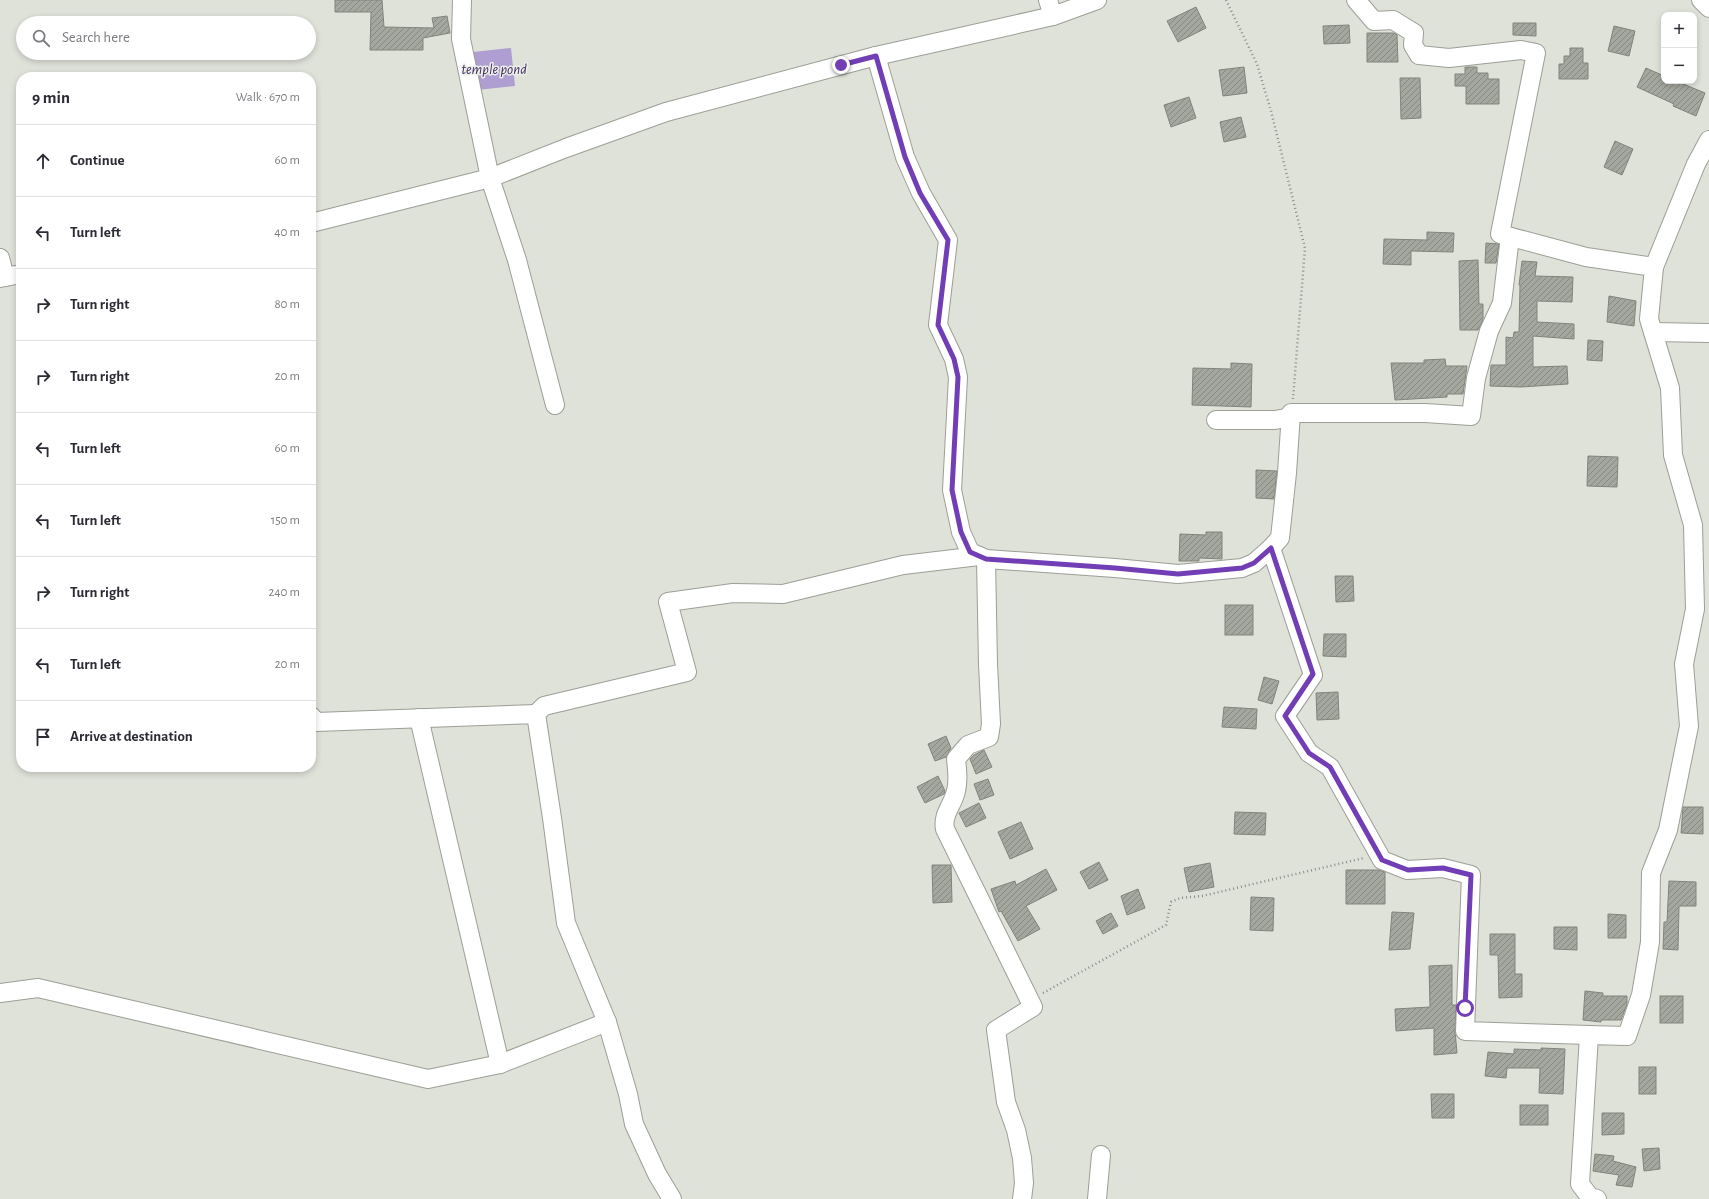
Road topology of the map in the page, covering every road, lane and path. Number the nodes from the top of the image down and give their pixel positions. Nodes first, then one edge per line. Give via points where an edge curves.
1 (462, 0) edge
2 (1097, 0) edge
3 (1226, 0) edge
4 (1356, 0) edge
5 (1701, 0) edge
6 (1051, 8) edge
7 (1709, 8) edge
8 (876, 56) junction
9 (1709, 140) edge
10 (490, 178) junction
11 (316, 222) edge
12 (1510, 237) junction
13 (0, 258) edge
14 (1654, 267) junction
15 (9, 276) edge
16 (1653, 332) junction
17 (1709, 333) edge
18 (555, 405) dead end
19 (1291, 415) junction
20 (1216, 420) dead end
21 (1271, 548) junction
22 (983, 557) junction
23 (536, 714) junction
24 (419, 718) junction
25 (316, 722) edge
26 (1379, 854) junction
27 (0, 993) edge
28 (1030, 1000) junction
29 (607, 1022) junction
30 (1589, 1035) junction
31 (500, 1064) junction
32 (1101, 1156) dead end
33 (672, 1199) edge
34 (1022, 1199) edge
35 (1097, 1199) edge
36 (1597, 1199) edge

1 - 10 street via 461,38
2 - 6 street
3 - 19 path via 1257,64 1305,248
4 - 12 street via 1374,21 1393,20 1414,33 1413,45 1419,55 1449,58 1521,50 1536,53 1500,234
5 - 7 street
6 - 8 street
8 - 10 street via 666,112
8 - 22 street via 905,157 920,193 948,240 938,325 954,359 958,377 952,490 961,532 970,552
9 - 14 street via 1696,164
10 - 11 street
10 - 18 street via 517,260
12 - 14 street via 1586,257
12 - 19 street via 1502,303 1489,331 1476,378 1471,416 1425,413
13 - 15 street
14 - 16 street via 1649,319
16 - 17 street
16 - 30 street via 1670,388 1673,455 1693,525 1695,609 1684,664 1689,726 1668,830 1651,873 1650,942 1641,995 1627,1036
19 - 20 street via 1275,420
19 - 21 street via 1280,538
21 - 22 street via 1254,563 1242,568 1178,574
21 - 26 street via 1313,674 1285,716 1309,753 1330,767
22 - 23 street via 903,565 783,594 733,593 668,602 687,672 544,706
22 - 28 street via 992,724 989,737 968,745 956,759 958,782 944,822 945,829
23 - 24 street
23 - 29 street via 566,923
24 - 25 street
24 - 31 street
26 - 28 path via 1202,896 1180,898 1171,902 1166,925
26 - 30 street via 1382,860 1408,870 1443,868 1471,875 1465,1031
27 - 31 street via 38,988 428,1079
28 - 34 street via 1033,1007 996,1030 1006,1102 1022,1158
29 - 31 street
29 - 33 street via 634,1124 657,1174
30 - 36 street via 1580,1184 1590,1197
32 - 35 street

